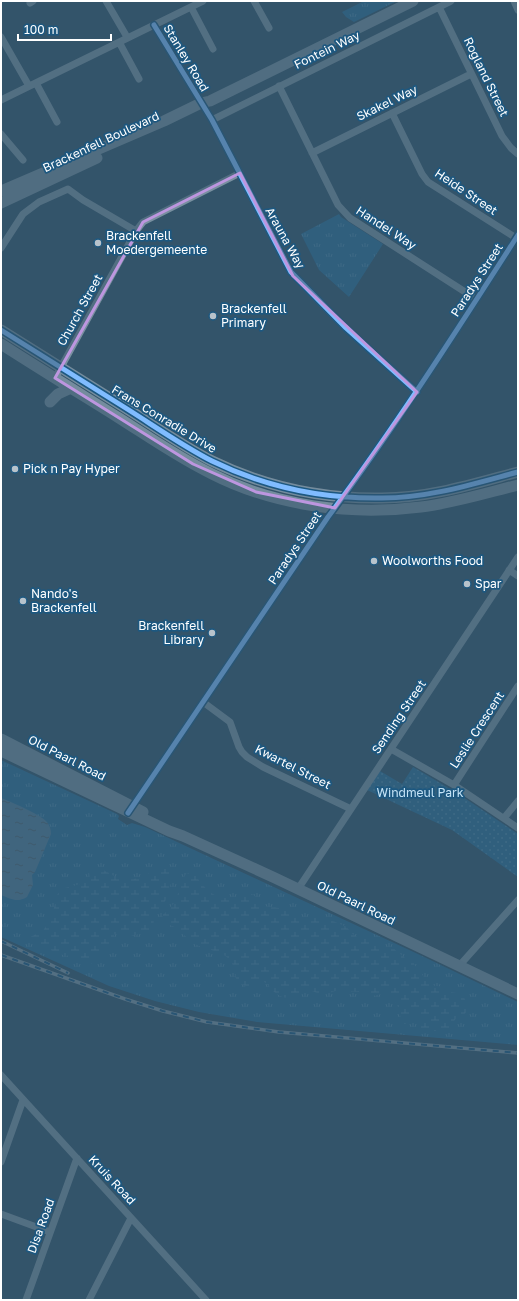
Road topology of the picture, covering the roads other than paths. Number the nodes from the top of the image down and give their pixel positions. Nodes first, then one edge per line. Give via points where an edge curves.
1 (106, 1) edge
2 (203, 1) edge
3 (254, 1) edge
4 (412, 1) edge
5 (452, 1) edge
6 (514, 1) edge
7 (191, 7) junction
8 (439, 7) junction
9 (518, 10) edge
10 (154, 24) junction
11 (269, 28) dead end
12 (1, 37) edge
13 (127, 37) junction
14 (119, 42) junction
15 (214, 49) dead end
16 (471, 74) junction
17 (138, 79) dead end
18 (32, 85) junction
19 (279, 86) junction
20 (1, 100) edge
21 (205, 104) junction
22 (392, 113) junction
23 (212, 120) junction
24 (57, 122) dead end
25 (1, 134) edge
26 (312, 153) junction
27 (518, 154) edge
28 (23, 160) dead end
29 (240, 173) junction
30 (1, 191) edge
31 (1, 203) edge
32 (136, 231) junction
33 (517, 236) edge
34 (1, 248) edge
35 (476, 299) junction
36 (1, 330) edge
37 (1, 344) edge
38 (61, 367) junction
39 (54, 378) junction
40 (70, 388) junction
41 (416, 392) junction
42 (50, 402) dead end
43 (518, 472) edge
44 (518, 485) edge
45 (343, 498) junction
46 (335, 508) junction
47 (518, 557) edge
48 (509, 570) junction
49 (518, 576) edge
50 (518, 686) edge
51 (203, 702) junction
52 (1, 739) edge
53 (391, 749) junction
54 (1, 751) edge
55 (454, 785) junction
56 (518, 800) edge
57 (351, 808) junction
58 (130, 810) junction
59 (504, 818) junction
60 (518, 828) edge
61 (298, 889) junction
62 (518, 900) edge
63 (459, 966) junction
64 (518, 994) edge
65 (1, 1075) edge
66 (23, 1100) junction
67 (77, 1158) junction
68 (1, 1162) edge
69 (1, 1214) edge
70 (131, 1218) junction
71 (50, 1232) junction
72 (26, 1300) edge
73 (89, 1300) edge
74 (206, 1300) edge

1 - 13 street
2 - 7 street, Stanley Road
3 - 11 street
4 - 21 street, Brackenfell Boulevard
5 - 8 street, Fontein Way
6 - 9 street
7 - 10 street, Stanley Road
7 - 15 street
8 - 16 street, Rogland Street
8 - 19 street, Fontein Way
10 - 13 street, Stanley Road
10 - 21 street, Stanley Road
12 - 18 street
13 - 14 street, Stanley Road
14 - 17 street
14 - 18 street, Stanley Road
16 - 22 street, Skakel Way
16 - 27 street, Rogland Street via 502,136
18 - 20 street, Stanley Road
18 - 24 street
19 - 23 street, Fontein Way
19 - 26 street, Handel Way
21 - 23 street, Arauna Way
21 - 30 street, Brackenfell Boulevard
21 - 31 street, Brackenfell Boulevard via 166,127
22 - 26 street, Skakel Way
22 - 33 street, Heide Street via 428,182
23 - 29 street, Arauna Way
25 - 28 street
26 - 35 street, Handel Way via 344,214
29 - 32 street, Church Street via 147,219
29 - 41 street, Arauna Way via 294,276
32 - 34 street via 68,189 39,202 23,214
32 - 38 street, Church Street
33 - 35 street, Paradys Street
35 - 41 street, Paradys Street
36 - 38 street, Frans Conradie Drive
37 - 39 street, Frans Conradie Drive
38 - 39 street, Church Street
38 - 45 street, Frans Conradie Drive via 212,461 273,485
39 - 40 street, Frans Conradie Drive
40 - 42 street
40 - 46 street, Frans Conradie Drive via 213,475 280,499
41 - 45 street, Paradys Street
43 - 45 street, Frans Conradie Drive via 423,495
44 - 46 street, Frans Conradie Drive via 470,498 420,507 370,510
45 - 46 street, Paradys Street
46 - 51 street, Paradys Street
47 - 48 street, Sending Street
48 - 49 street
48 - 53 street, Sending Street
50 - 55 street, Leslie Crescent
51 - 57 street, Kwartel Street via 230,722 239,747 247,757
51 - 58 street, Paradys Street
52 - 58 street, Old Paarl Road
53 - 55 street
53 - 57 street, Sending Street
54 - 58 street, Old Paarl Road
55 - 59 street
56 - 59 street
57 - 61 street, Sending Street
58 - 61 street, Old Paarl Road
59 - 60 street
61 - 63 street, Old Paarl Road
62 - 63 street
63 - 64 street, Old Paarl Road
65 - 66 street, Kruis Road
66 - 67 street, Kruis Road
66 - 68 street
67 - 70 street, Kruis Road
67 - 71 street, Disa Road
69 - 71 street
70 - 73 street
70 - 74 street, Kruis Road
71 - 72 street, Disa Road

